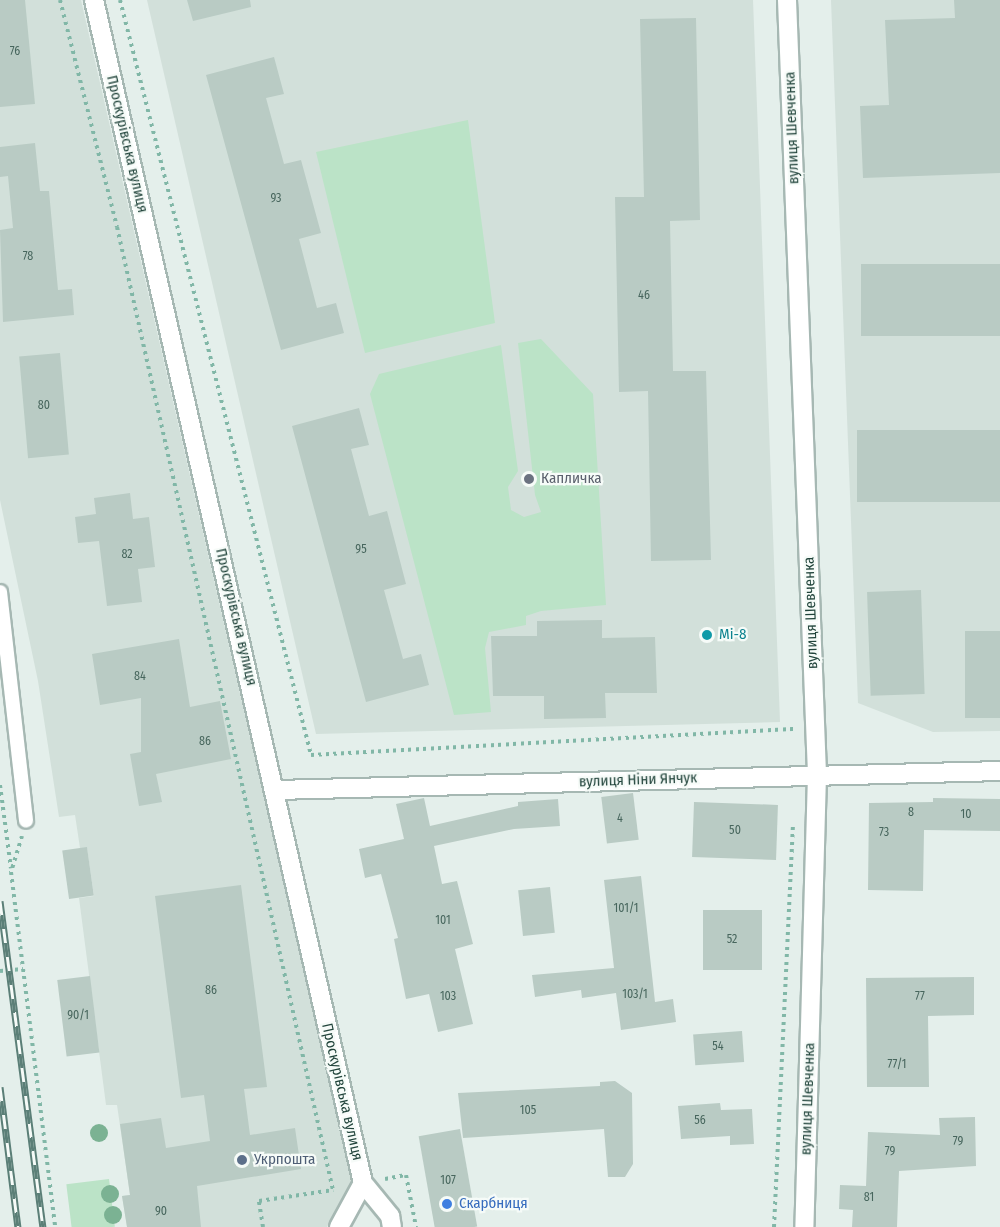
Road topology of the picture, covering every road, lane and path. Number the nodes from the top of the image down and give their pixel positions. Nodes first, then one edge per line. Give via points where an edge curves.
1 (60, 0) edge
2 (94, 0) edge
3 (120, 0) edge
4 (787, 0) edge
5 (0, 592) edge
6 (814, 712) junction
7 (797, 730) junction
8 (796, 741) dead end
9 (1000, 771) edge
10 (817, 775) junction
11 (0, 785) edge
12 (276, 789) junction
13 (793, 811) dead end
14 (26, 821) joint
15 (11, 872) junction
16 (23, 969) junction
17 (0, 971) edge
18 (363, 1183) junction
19 (55, 1227) edge
20 (263, 1227) edge
21 (339, 1227) edge
22 (392, 1227) edge
23 (774, 1227) edge
24 (804, 1227) edge

1 - 20 path via 120,239 333,1190 260,1201
2 - 12 street, Проскурівська вулиця
3 - 7 path via 311,755
4 - 6 street, вулиця Шевченка
5 - 14 lane
6 - 7 path
6 - 10 street, вулиця Шевченка
7 - 8 path
9 - 10 street, вулиця Ніни Янчук
10 - 12 street, вулиця Ніни Янчук
10 - 24 street, вулиця Шевченка
11 - 15 path
12 - 18 street, Проскурівська вулиця
13 - 23 path
14 - 15 path
15 - 16 path
16 - 17 path
16 - 19 path
18 - 21 street
18 - 22 street, Проскурівська вулиця via 390,1216

